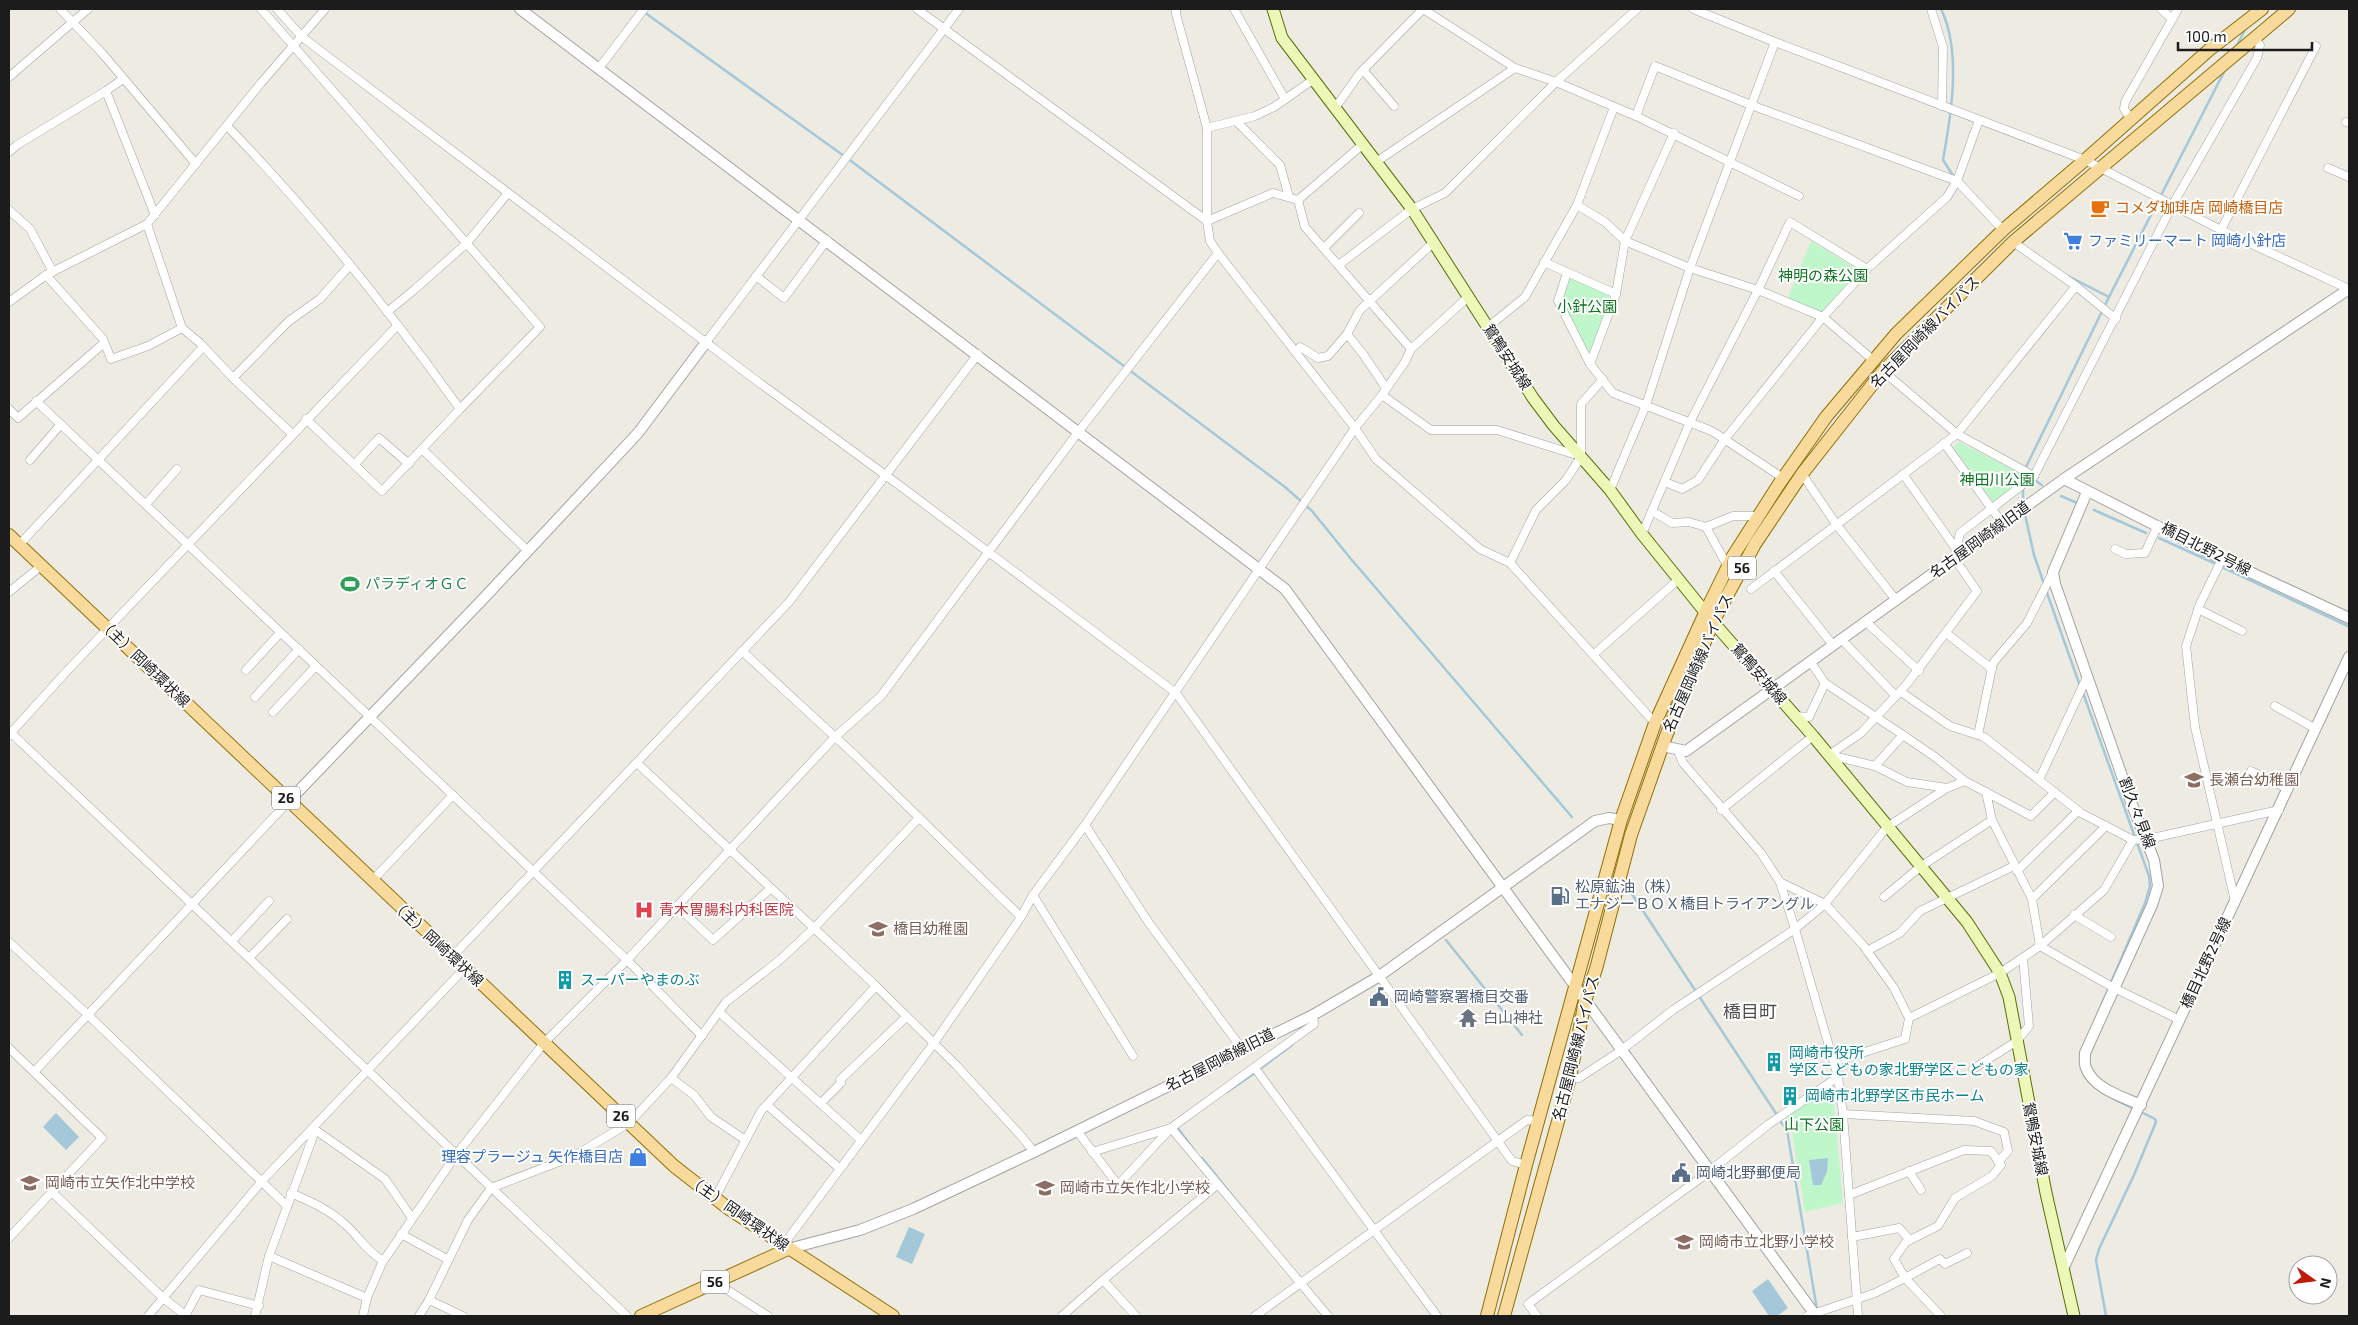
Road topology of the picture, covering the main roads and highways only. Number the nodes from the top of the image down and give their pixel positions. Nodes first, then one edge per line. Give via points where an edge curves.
1 (1273, 9) edge
2 (2262, 9) edge
3 (2289, 9) edge
4 (9, 535) edge
5 (1706, 610) junction
6 (1713, 622) junction
7 (788, 1249) junction
8 (2070, 1314) edge
9 (641, 1316) edge
10 (893, 1316) edge
11 (1488, 1316) edge
12 (1504, 1316) edge

1 - 5 main road, 鴛鴨安城線 via 1282,38 1412,209 1533,398
2 - 5 main road, 名古屋岡崎線バイパス / 56 via 2209,50 2003,230 1873,360 1826,417 1783,478 1728,567
3 - 6 main road, 名古屋岡崎線バイパス / 56 via 2013,242 1883,371 1802,474 1755,544
4 - 7 main road, （主）岡崎環状線 / 26 via 674,1166
5 - 6 main road, 鴛鴨安城線
5 - 11 main road, 名古屋岡崎線バイパス / 56 via 1655,723 1621,820
6 - 8 main road, 鴛鴨安城線 via 1813,736 1967,922 2000,972 2009,997
6 - 12 main road, 名古屋岡崎線バイパス / 56 via 1662,746 1631,835 1585,1001 1570,1078
7 - 9 main road, 56
7 - 10 main road, （主）岡崎環状線 / 26

